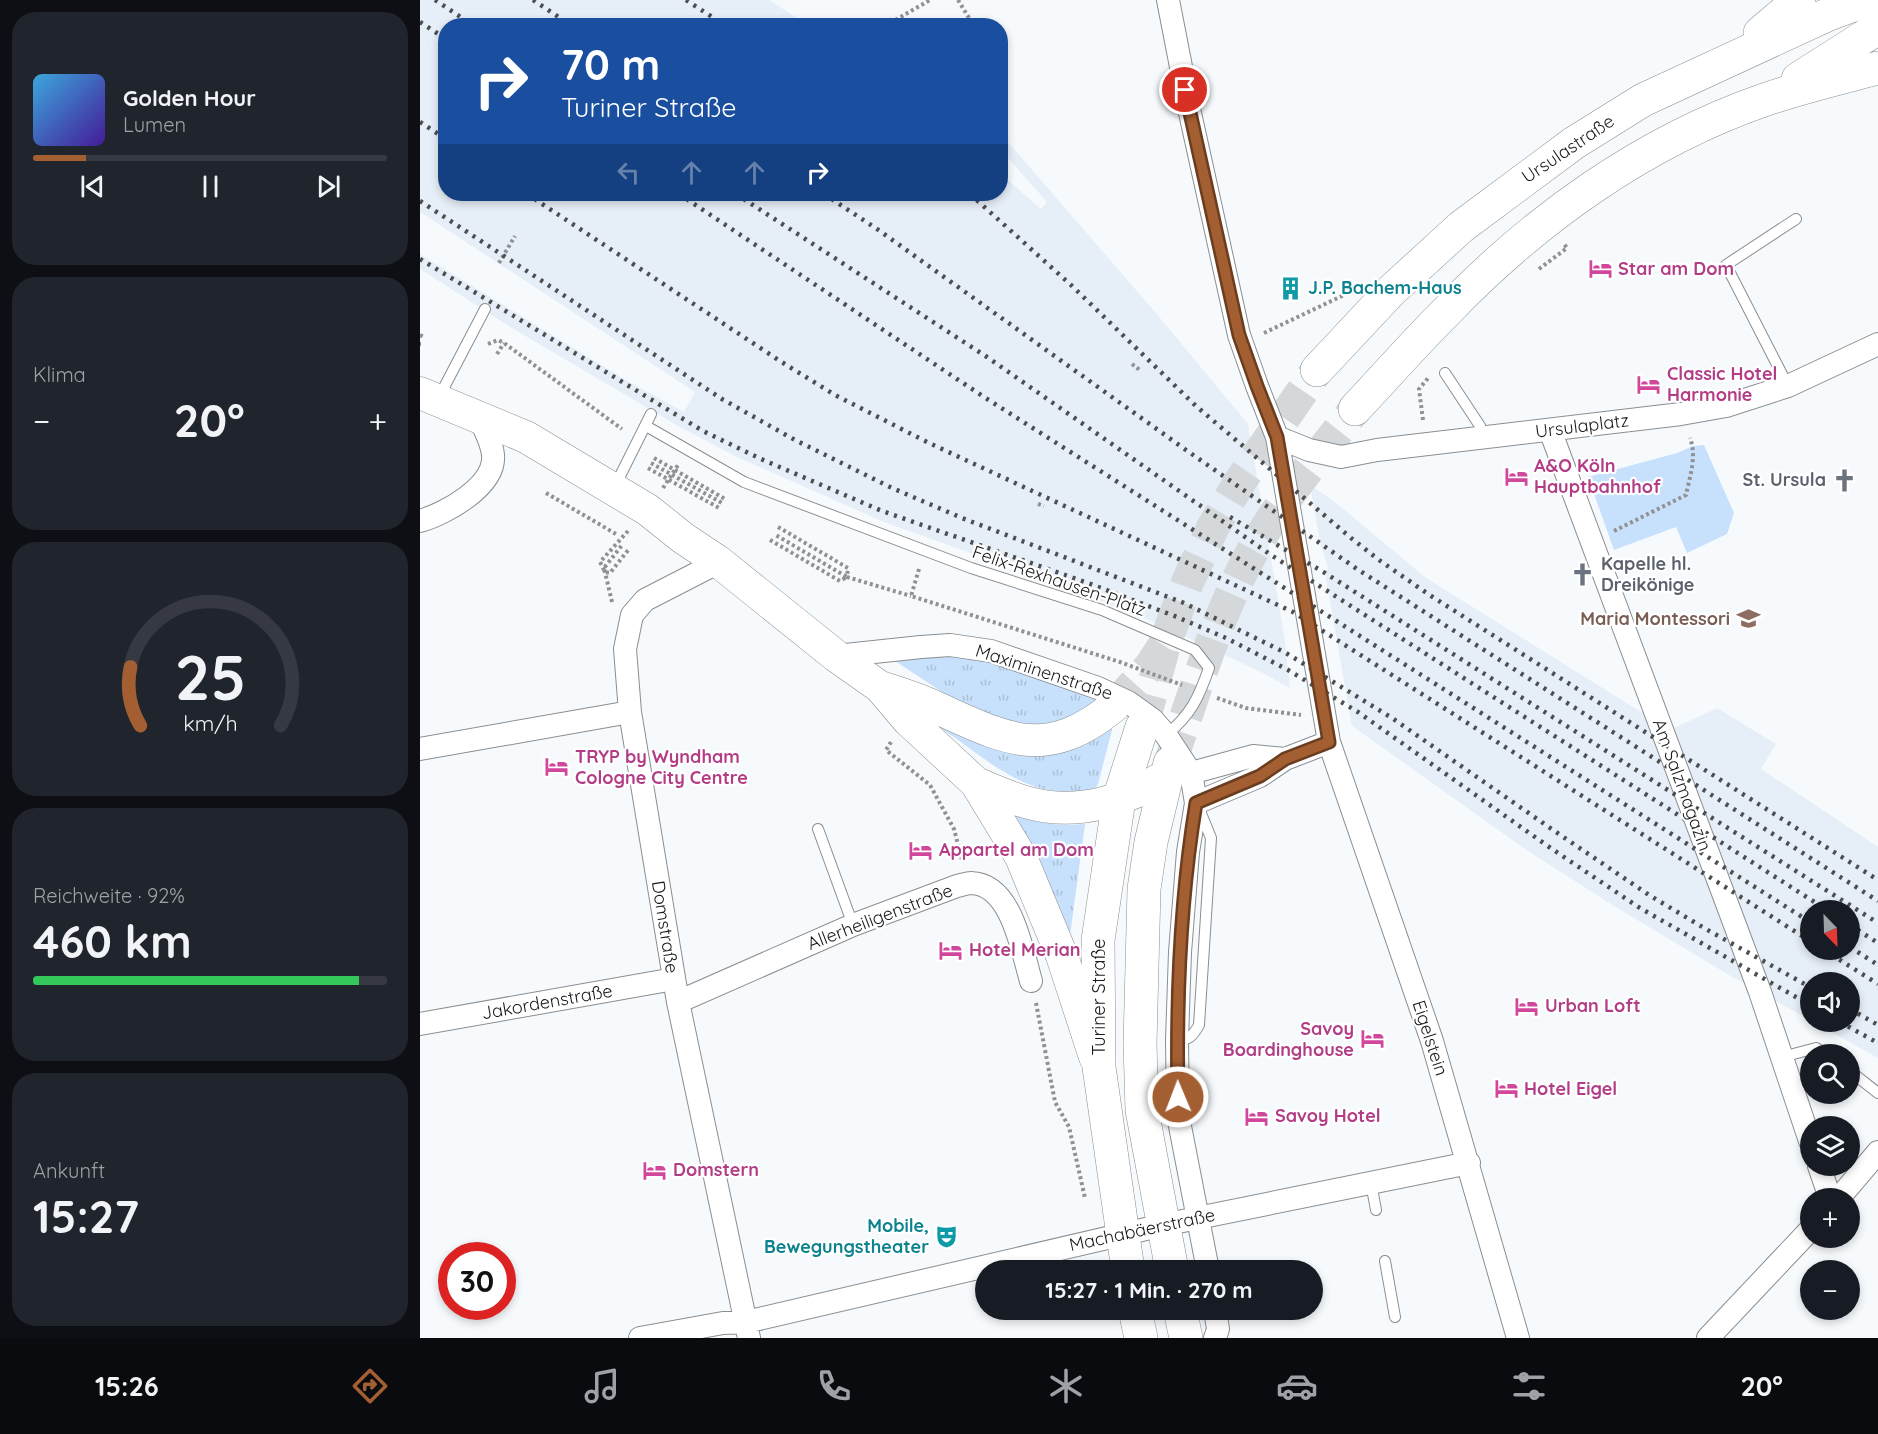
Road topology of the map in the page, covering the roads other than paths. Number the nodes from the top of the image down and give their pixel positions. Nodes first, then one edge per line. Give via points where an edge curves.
1 (1168, 0) edge
2 (1799, 0) edge
3 (1866, 0) edge
4 (1878, 28) edge
5 (1878, 68) edge
6 (1710, 70) junction
7 (1763, 100) junction
8 (1796, 219) dead end
9 (485, 309) dead end
10 (1878, 344) edge
11 (1317, 370) tunnel mouth
12 (1445, 373) dead end
13 (1788, 386) junction
14 (429, 397) edge
15 (1355, 410) tunnel mouth
16 (651, 414) dead end
17 (480, 419) junction
18 (646, 426) junction
19 (1550, 430) junction
20 (1277, 437) junction
21 (1481, 439) junction
22 (614, 488) junction
23 (420, 521) edge
24 (719, 562) junction
25 (836, 656) junction
26 (880, 687) junction
27 (1113, 707) tunnel mouth
28 (630, 712) junction
29 (1329, 742) junction
30 (420, 749) edge
31 (1167, 754) junction
32 (1285, 759) junction
33 (976, 783) junction
34 (1119, 799) junction
35 (1196, 803) junction
36 (818, 829) dead end
37 (853, 925) junction
38 (674, 979) junction
39 (1031, 981) road end
40 (1200, 1000) junction
41 (678, 1002) junction
42 (1178, 1008) junction
43 (420, 1024) edge
44 (1177, 1040) junction
45 (1800, 1052) edge
46 (1782, 1057) junction
47 (1099, 1067) junction
48 (1860, 1079) edge
49 (1878, 1093) edge
50 (1801, 1116) edge
51 (1878, 1152) edge
52 (1469, 1163) junction
53 (1371, 1183) junction
54 (1847, 1188) edge
55 (1376, 1210) dead end
56 (1199, 1217) junction
57 (1163, 1225) junction
58 (1123, 1234) junction
59 (1800, 1241) edge
60 (1127, 1260) edge
61 (1170, 1260) edge
62 (1206, 1260) edge
63 (1385, 1261) dead end
64 (1395, 1317) dead end
65 (1137, 1320) edge
66 (1182, 1320) edge
67 (1217, 1320) edge
68 (747, 1330) edge
69 (640, 1338) edge
70 (1141, 1338) edge
71 (1186, 1338) edge
72 (1215, 1338) edge
73 (1518, 1338) edge
74 (1708, 1338) edge

1 - 20 street, Eigelstein via 1239,335
2 - 6 main road
3 - 6 main road, Ursulastraße
4 - 7 main road
5 - 7 main road
6 - 11 main road, Ursulastraße via 1643,100 1509,190 1461,227 1391,291
7 - 15 main road via 1692,130 1583,194 1498,262 1446,311
8 - 13 lane via 1725,265
9 - 14 lane
10 - 13 street, Ursulaplatz
12 - 21 lane via 1480,426
13 - 19 street, Ursulaplatz via 1726,406
14 - 17 main road, Maximinenstraße
16 - 18 lane
17 - 22 main road, Maximinenstraße via 526,437
17 - 23 street via 494,456 484,481 443,513
18 - 22 lane
18 - 31 lane, Felix-Rexhausen-Platz via 744,482 971,568 1102,610 1195,650 1209,668
19 - 21 street, Ursulaplatz
19 - 46 street, Am Salzmagazin
20 - 21 street, Ursulaplatz via 1341,457
20 - 29 street, Eigelstein
22 - 24 main road, Maximinenstraße
24 - 25 main road, Maximinenstraße
24 - 28 street, Domstraße via 645,600 632,615 625,648
25 - 26 main road, Maximinenstraße
25 - 31 street, Maximinenstraße via 950,645 992,651 1128,702 1153,720
26 - 27 main road, Maximinenstraße via 981,729 1029,740 1068,735
26 - 33 main road, Maximinenstraße via 908,720
28 - 30 street
28 - 38 street, Domstraße
29 - 32 street
29 - 52 street, Eigelstein via 1432,1041
31 - 32 street
31 - 34 main road, Turiner Straße
31 - 34 main road, Maximinenstraße via 1151,785
31 - 35 street
31 - 57 main road via 1144,889 1140,1044 1142,1110
32 - 35 street via 1260,776
33 - 34 main road, Maximinenstraße via 1015,799 1050,807 1074,808
33 - 47 main road, Maximinenstraße via 1022,857 1062,956
34 - 47 main road, Turiner Straße via 1098,940
35 - 40 lane via 1210,838
35 - 42 street via 1187,863
36 - 37 lane
37 - 39 street, Allerheiligenstraße via 972,883 992,890 1003,900 1014,922
37 - 41 street, Allerheiligenstraße
38 - 41 street, Domstraße
38 - 43 street, Jakordenstraße
40 - 42 lane
40 - 44 lane via 1199,1025 1194,1035
41 - 68 street, Domstraße
42 - 44 street
44 - 56 street via 1178,1116
45 - 46 lane
46 - 50 street, Am Salzmagazin
47 - 58 main road, Turiner Straße
48 - 49 lane
51 - 54 street
52 - 53 street, Machabäerstraße
52 - 73 street, Eigelstein
53 - 55 lane
53 - 56 street, Machabäerstraße
56 - 57 street, Machabäerstraße
56 - 62 street
57 - 58 street, Machabäerstraße
57 - 61 main road
58 - 60 main road, Turiner Straße
58 - 68 street, Machabäerstraße
59 - 74 street
63 - 64 lane
65 - 70 main road
66 - 71 main road
67 - 72 street
68 - 69 street, Machabäerstraße via 723,1323

